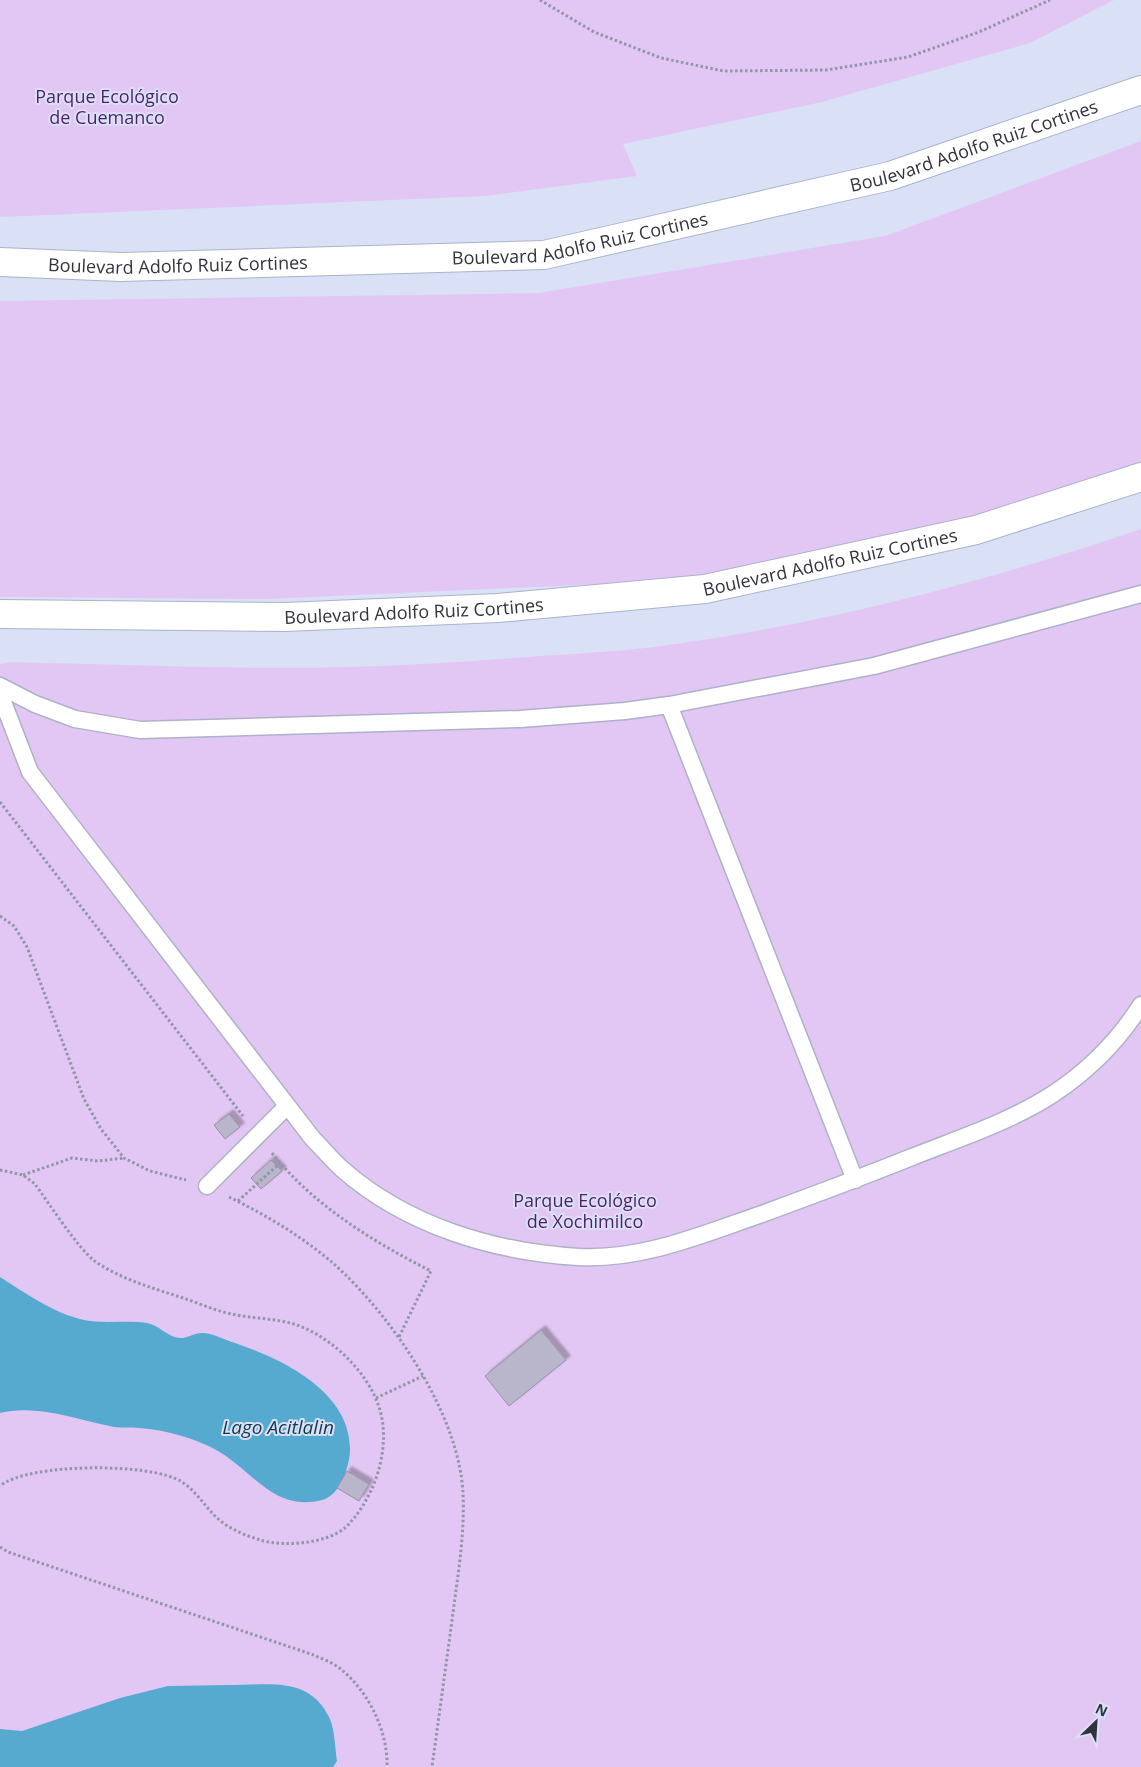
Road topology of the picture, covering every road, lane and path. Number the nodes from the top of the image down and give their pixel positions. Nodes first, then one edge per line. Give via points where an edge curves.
1 (540, 0) edge
2 (1050, 0) edge
3 (1141, 90) edge
4 (0, 248) edge
5 (13, 262) edge
6 (1141, 477) edge
7 (1141, 594) edge
8 (0, 614) edge
9 (0, 686) edge
10 (0, 694) edge
11 (668, 705) junction
12 (0, 802) edge
13 (0, 916) edge
14 (1141, 1005) edge
15 (287, 1106) junction
16 (258, 1135) junction
17 (124, 1158) junction
18 (280, 1163) junction
19 (0, 1170) edge
20 (23, 1175) junction
21 (855, 1180) junction
22 (207, 1186) junction
23 (238, 1201) junction
24 (398, 1337) junction
25 (423, 1376) junction
26 (376, 1398) junction
27 (0, 1486) edge
28 (0, 1546) edge
29 (387, 1767) edge
30 (432, 1767) edge

1 - 2 path via 594,32 662,58 724,71 826,70 908,57 979,32
3 - 5 highway, Boulevard Adolfo Ruiz Cortines via 890,176 544,256 122,268
4 - 5 lane
6 - 8 highway, Boulevard Adolfo Ruiz Cortines via 976,530 705,589 498,608 285,618
7 - 11 lane via 874,666
9 - 11 lane via 34,704 75,719 140,730 520,719
10 - 15 lane via 30,772
11 - 21 lane
12 - 16 path
13 - 17 path via 14,926 27,947 84,1099 101,1129
14 - 21 lane via 1110,1046 1052,1095 1016,1115
15 - 16 lane
15 - 21 lane via 342,1169 380,1196 420,1219 471,1240 534,1253 581,1257 655,1250
16 - 18 path
16 - 22 lane
17 - 20 path via 98,1161 72,1158
17 - 22 path via 150,1171
18 - 23 path
18 - 24 path via 373,1240 431,1271
19 - 20 path
20 - 26 path via 35,1184 95,1261 134,1283 231,1314 296,1325 321,1336 346,1357
22 - 23 path
23 - 24 path via 288,1230 334,1264 369,1299
24 - 25 path
25 - 26 path
25 - 30 path via 457,1449 463,1493 462,1548
26 - 27 path via 383,1440 374,1485 344,1528 324,1538 288,1545 234,1530 182,1482 160,1472 134,1468 28,1473 8,1479
28 - 29 path via 8,1552 311,1654 341,1669 367,1697 382,1732

